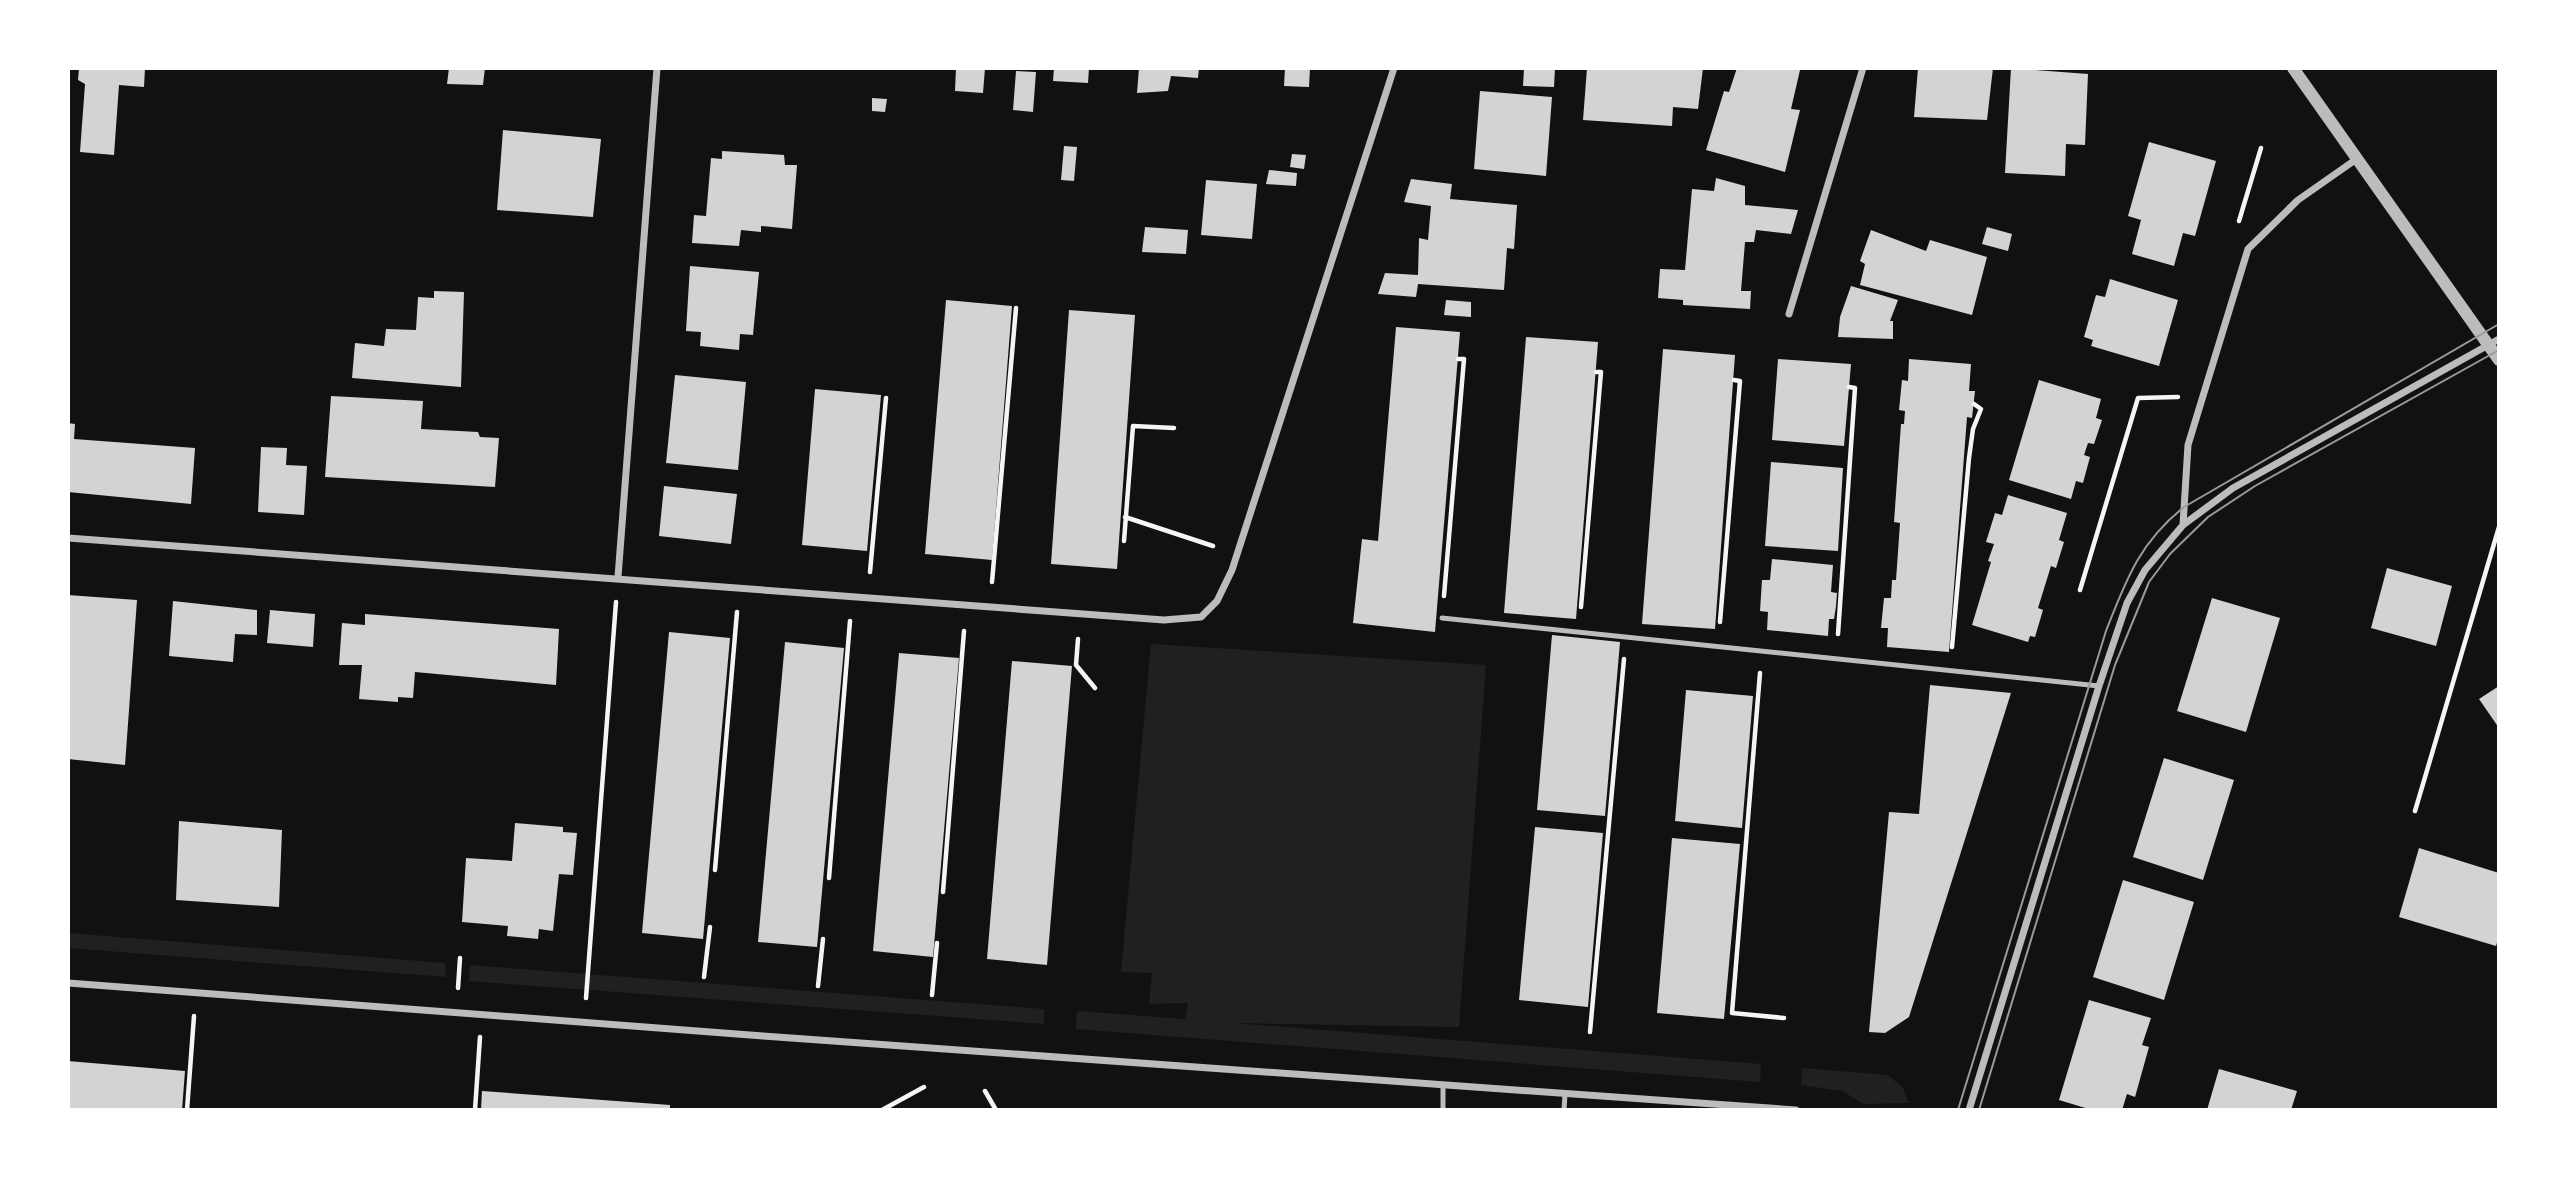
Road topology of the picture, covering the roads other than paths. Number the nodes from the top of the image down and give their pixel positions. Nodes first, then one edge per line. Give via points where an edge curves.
1 (657, 68) edge
2 (1394, 68) edge
3 (1863, 68) edge
4 (2293, 68) edge
5 (2358, 158) junction
6 (1790, 314) dead end
7 (2494, 342) edge
8 (2499, 360) edge
9 (2183, 525) junction
10 (68, 538) edge
11 (618, 577) junction
12 (1442, 618) road end
13 (2099, 687) junction
14 (68, 983) edge
15 (1443, 1086) junction
16 (1565, 1094) junction
17 (1443, 1110) edge
18 (1564, 1110) edge
19 (1796, 1110) edge
20 (1969, 1110) edge

1 - 11 street
2 - 11 street via 1238,554 1217,601 1200,617 1164,620
3 - 6 street
4 - 5 street
5 - 7 street
5 - 9 street via 2298,200 2248,249 2188,445
7 - 8 street
7 - 9 street via 2232,488
9 - 13 street via 2165,542 2135,587
10 - 11 street
12 - 13 lane
13 - 20 street
14 - 15 street
15 - 16 street
15 - 17 lane
16 - 18 lane
16 - 19 street

